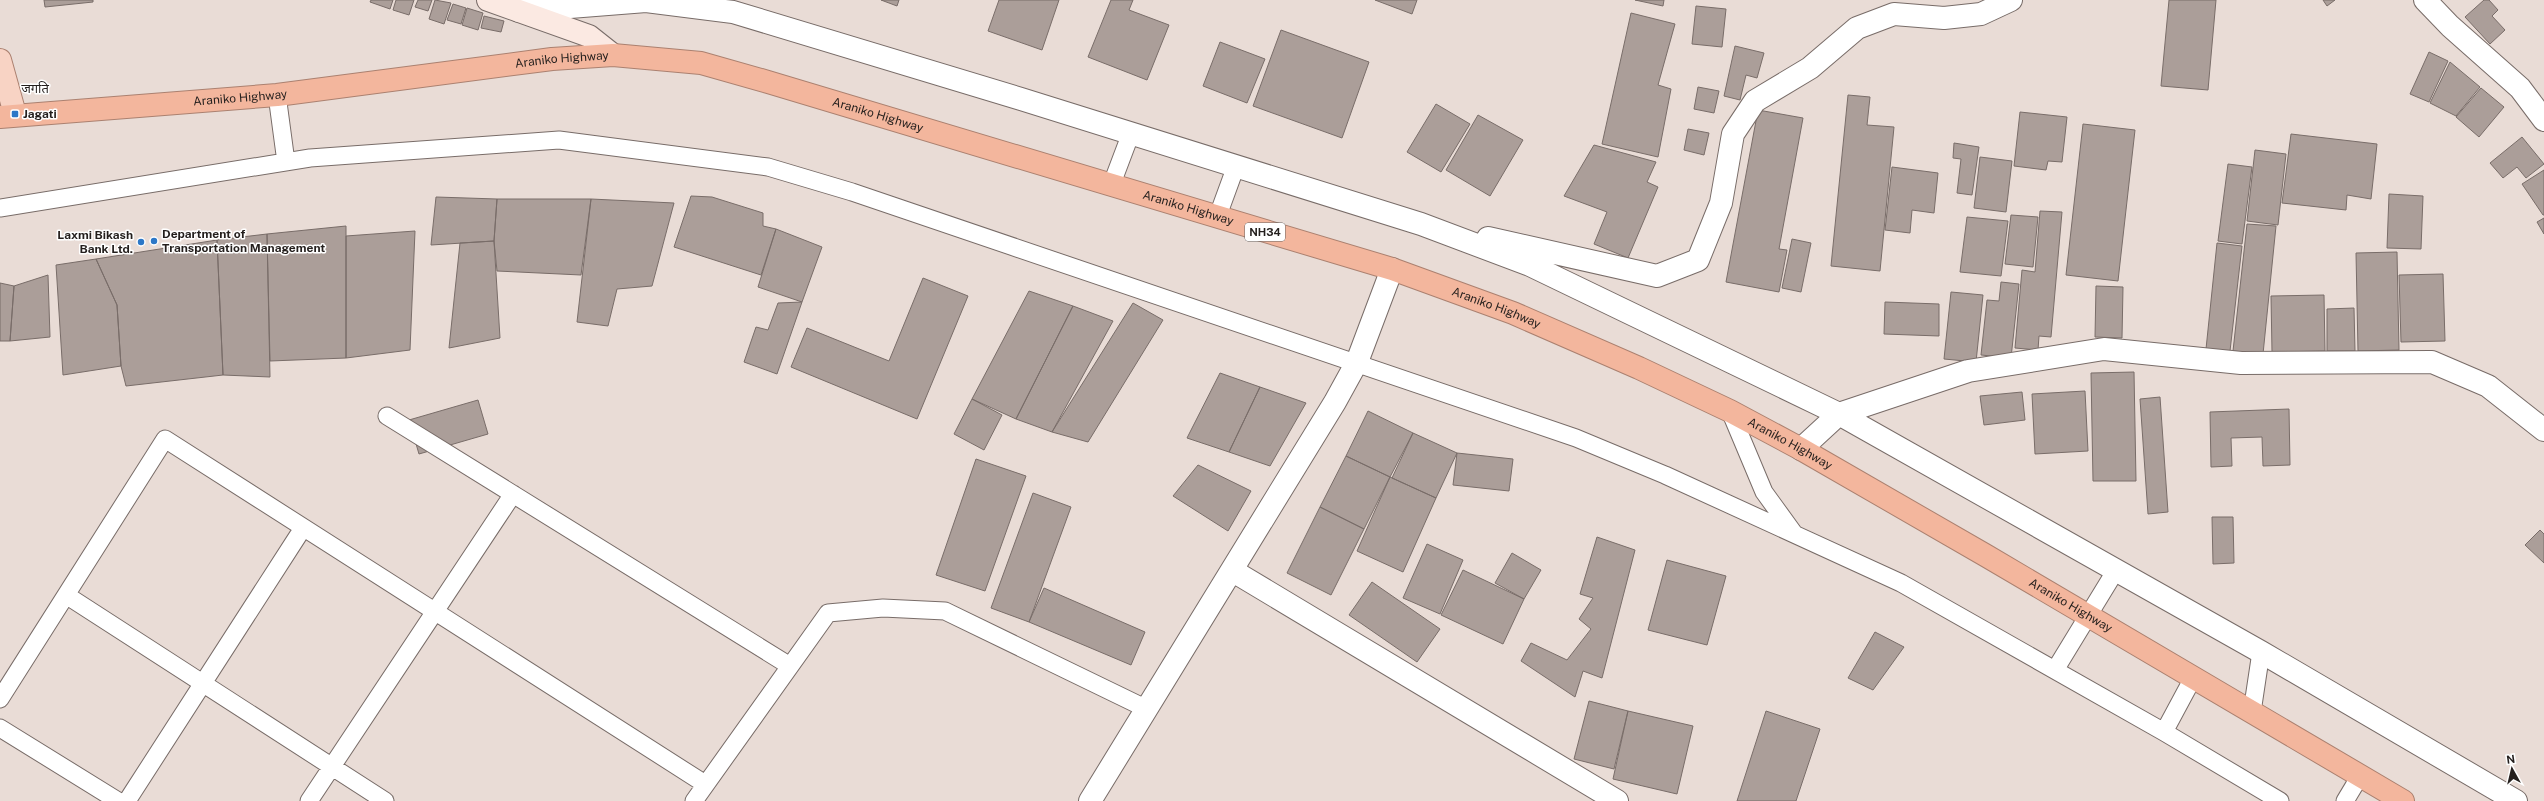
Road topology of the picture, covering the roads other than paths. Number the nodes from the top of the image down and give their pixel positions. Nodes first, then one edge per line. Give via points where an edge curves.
1 (488, 0) edge
2 (2011, 0) edge
3 (2425, 0) edge
4 (519, 11) junction
5 (613, 56) junction
6 (0, 60) edge
7 (277, 95) junction
8 (8, 116) edge
9 (2544, 120) edge
10 (1131, 132) junction
11 (286, 162) junction
12 (1236, 166) junction
13 (1111, 186) junction
14 (0, 208) edge
15 (1218, 218) junction
16 (1421, 224) junction
17 (1392, 269) junction
18 (1356, 362) junction
19 (1730, 411) junction
20 (1839, 414) junction
21 (387, 416) dead end
22 (2544, 430) edge
23 (1801, 449) junction
24 (513, 494) junction
25 (303, 528) junction
26 (1794, 534) junction
27 (2116, 570) junction
28 (1233, 571) junction
29 (66, 595) junction
30 (435, 611) junction
31 (2087, 614) junction
32 (2261, 652) junction
33 (790, 666) junction
34 (2055, 670) junction
35 (2193, 678) junction
36 (203, 684) junction
37 (0, 699) edge
38 (1147, 709) junction
39 (2252, 712) junction
40 (0, 728) edge
41 (2164, 732) junction
42 (332, 767) junction
43 (2360, 776) junction
44 (705, 784) junction
45 (118, 801) edge
46 (127, 801) edge
47 (309, 801) edge
48 (385, 801) edge
49 (694, 801) edge
50 (1090, 801) edge
51 (1617, 801) edge
52 (2280, 801) edge
53 (2345, 801) edge
54 (2403, 801) edge
55 (2516, 801) edge

1 - 4 main road
2 - 16 street via 1981,14 1944,18 1894,14 1857,28 1810,68 1755,101 1733,134 1721,203 1698,260 1657,276
3 - 9 street via 2450,26 2520,88
4 - 5 main road via 589,36
4 - 10 street via 646,1 733,12
5 - 7 highway, Araniko Highway / NH34 via 552,58
5 - 13 highway, Araniko Highway / NH34 via 701,63
6 - 8 main road
7 - 8 highway, Araniko Highway / NH34
7 - 11 lane
10 - 12 street
10 - 13 lane
11 - 14 lane
11 - 18 lane via 559,140 768,167 852,192
12 - 15 lane
12 - 16 street
13 - 15 highway, Araniko Highway / NH34
15 - 17 highway, Araniko Highway / NH34
16 - 20 street via 1530,265
17 - 18 street
17 - 19 highway, Araniko Highway / NH34 via 1513,313
18 - 26 lane via 1576,438 1665,475
18 - 28 street
19 - 23 highway, Araniko Highway / NH34
19 - 26 lane via 1764,492
20 - 22 street via 1968,371 2104,349 2241,363 2432,362 2488,386
20 - 23 street
20 - 27 street
21 - 24 lane
23 - 31 highway, Araniko Highway / NH34
24 - 30 lane
24 - 33 lane
25 - 29 lane via 164,439
25 - 30 lane
25 - 36 lane
26 - 34 lane via 1901,583
27 - 31 lane
27 - 32 street
28 - 38 street
28 - 51 street
29 - 36 lane
29 - 37 lane
30 - 42 lane
30 - 44 lane
31 - 34 lane
31 - 35 highway, Araniko Highway / NH34
32 - 39 lane
32 - 55 street
33 - 38 lane via 828,613 883,608 945,610
33 - 44 lane
34 - 41 lane
35 - 39 highway, Araniko Highway / NH34
35 - 41 lane
36 - 42 lane
36 - 46 lane
38 - 50 street
39 - 43 highway, Araniko Highway / NH34
40 - 45 lane
41 - 52 lane
42 - 47 lane
42 - 48 lane
43 - 53 lane
43 - 54 highway, Araniko Highway / NH34
44 - 49 lane

